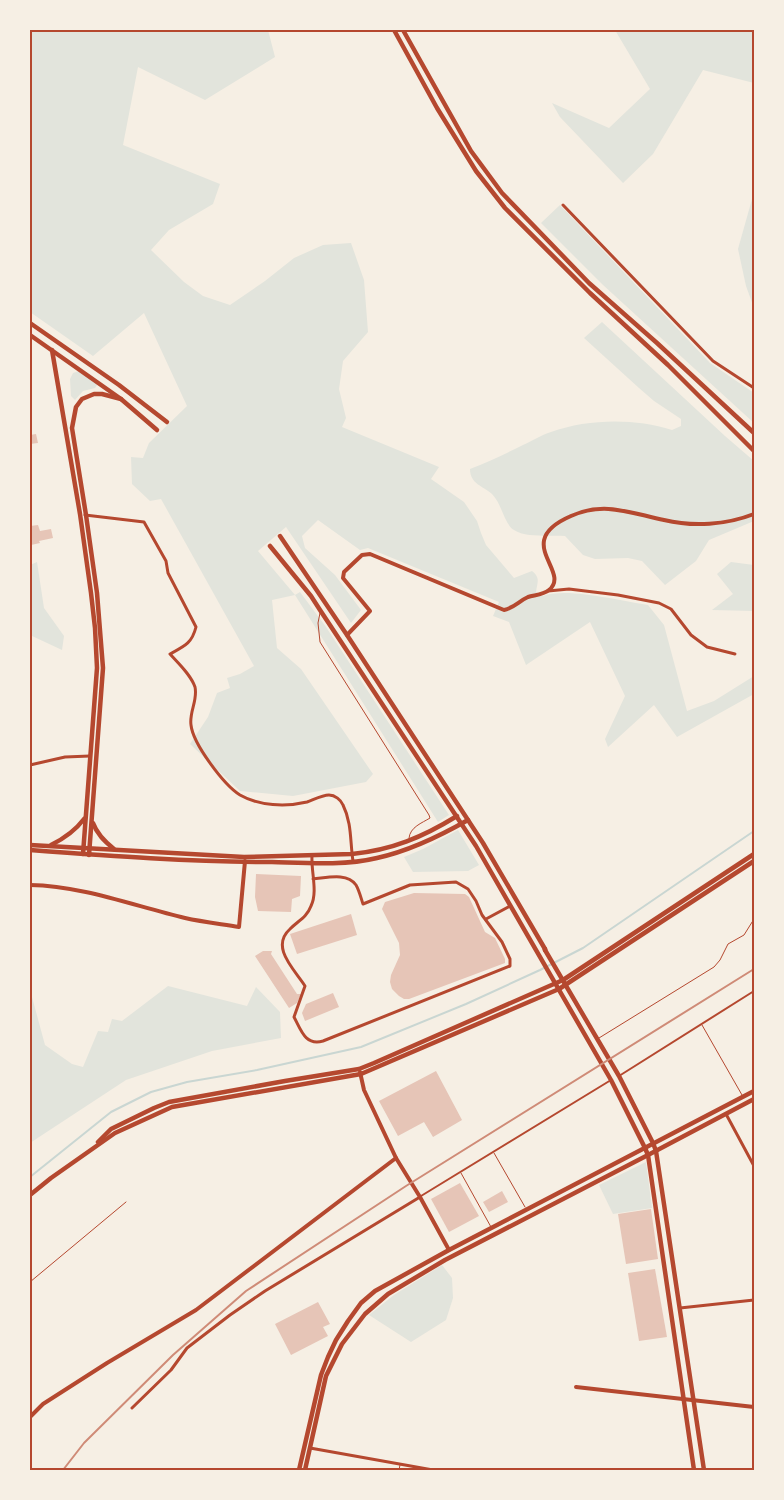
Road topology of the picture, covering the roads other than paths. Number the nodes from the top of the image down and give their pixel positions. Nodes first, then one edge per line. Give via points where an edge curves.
1 (394, 30) edge
2 (403, 30) edge
3 (563, 205) dead end
4 (30, 323) edge
5 (30, 334) edge
6 (52, 350) junction
7 (754, 388) edge
8 (121, 399) junction
9 (167, 422) dead end
10 (157, 430) dead end
11 (754, 433) edge
12 (754, 451) edge
13 (80, 514) junction
14 (754, 514) edge
15 (86, 515) junction
16 (280, 536) dead end
17 (270, 546) dead end
18 (548, 591) junction
19 (320, 610) junction
20 (347, 635) junction
21 (735, 654) dead end
22 (91, 756) junction
23 (30, 765) edge
24 (463, 812) junction
25 (456, 816) junction
26 (85, 818) junction
27 (91, 820) junction
28 (468, 820) junction
29 (461, 823) junction
30 (409, 842) junction
31 (30, 844) edge
32 (50, 846) junction
33 (83, 848) junction
34 (89, 848) junction
35 (30, 850) edge
36 (115, 850) junction
37 (86, 854) junction
38 (352, 854) junction
39 (754, 854) edge
40 (312, 856) junction
41 (245, 860) junction
42 (353, 861) junction
43 (754, 861) edge
44 (312, 863) junction
45 (313, 879) junction
46 (30, 885) edge
47 (511, 905) junction
48 (754, 918) edge
49 (486, 919) junction
50 (564, 983) junction
51 (556, 984) junction
52 (559, 989) junction
53 (754, 991) edge
54 (701, 1024) junction
55 (597, 1039) junction
56 (360, 1071) junction
57 (619, 1076) junction
58 (611, 1080) junction
59 (754, 1091) edge
60 (743, 1097) junction
61 (754, 1099) edge
62 (726, 1113) junction
63 (653, 1143) junction
64 (645, 1148) junction
65 (656, 1151) junction
66 (494, 1152) junction
67 (648, 1155) junction
68 (396, 1158) junction
69 (754, 1166) edge
70 (460, 1173) junction
71 (30, 1195) edge
72 (420, 1197) junction
73 (126, 1202) dead end
74 (526, 1210) junction
75 (492, 1228) junction
76 (449, 1250) junction
77 (30, 1282) edge
78 (754, 1300) edge
79 (680, 1308) junction
80 (576, 1387) dead end
81 (684, 1399) junction
82 (693, 1400) junction
83 (754, 1407) edge
84 (132, 1408) dead end
85 (30, 1416) edge
86 (309, 1448) junction
87 (400, 1464) junction
88 (299, 1470) edge
89 (305, 1470) edge
90 (399, 1470) edge
91 (434, 1470) edge
92 (694, 1470) edge
93 (704, 1470) edge

1 - 12 main road via 471,163 505,208
2 - 11 main road via 471,151 502,193 589,284
3 - 7 street via 713,361
4 - 9 main road
5 - 6 main road
6 - 8 main road
6 - 13 main road
8 - 10 main road
8 - 15 main road via 94,394 82,399 76,407 72,428
13 - 15 street
13 - 22 main road via 96,660
14 - 18 street via 708,524 665,520 607,508 593,508 572,515 544,536 543,547 554,580
15 - 27 main road via 97,593 102,668
15 - 38 street via 144,522 166,561 168,572 196,627 187,645 170,654 195,687 190,725 217,774 239,794 258,802 278,805 329,795 338,798 350,826
16 - 20 main road
17 - 19 main road
18 - 20 street via 504,610 370,554 362,555 344,572 343,578 370,611
18 - 21 street via 569,589 659,603 671,609 691,635 707,647
19 - 25 main road
19 - 30 lane via 320,642 430,818 409,833
20 - 24 main road
22 - 23 street via 65,757
22 - 26 main road
24 - 25 main road
24 - 28 main road
25 - 29 main road
25 - 30 main road
26 - 32 main road via 76,830
26 - 33 main road
27 - 34 main road
27 - 36 main road via 104,841
28 - 29 main road
28 - 50 main road
29 - 42 main road via 393,854
29 - 47 main road
30 - 38 main road
31 - 32 main road
32 - 33 main road
33 - 34 main road
33 - 37 main road
34 - 36 main road
34 - 37 main road
35 - 37 main road
36 - 41 main road
37 - 41 main road
38 - 40 main road
38 - 42 street
39 - 50 main road
40 - 41 main road
40 - 44 street
41 - 44 main road
41 - 46 street via 239,928 69,889
42 - 44 main road
43 - 50 main road
44 - 45 street
45 - 49 street via 344,877 351,880 363,904 410,885 456,882 468,889
45 - 49 street via 311,908 285,934 282,945 284,956 305,986 294,1018 304,1036 312,1042 323,1041 510,966 502,942
47 - 49 street
47 - 51 main road
48 - 55 lane via 744,935 728,944 714,967
50 - 51 main road
50 - 52 main road
50 - 55 main road
51 - 52 main road
51 - 56 main road
52 - 56 main road
52 - 58 main road
53 - 54 street
54 - 57 street
54 - 60 lane
55 - 57 main road
56 - 68 street via 364,1090
56 - 71 main road via 169,1102 111,1129 88,1151
57 - 63 main road
58 - 64 main road
58 - 66 street
59 - 60 main road
60 - 63 main road
61 - 62 main road
62 - 65 main road
62 - 69 street
63 - 64 main road
63 - 65 main road
64 - 67 main road
64 - 74 main road
65 - 67 main road
65 - 79 main road
66 - 70 street
66 - 74 lane
67 - 81 main road
67 - 86 main road via 446,1260 388,1294 365,1314 332,1362
68 - 72 street
68 - 85 street via 196,1310 107,1363 43,1404
70 - 72 street
70 - 75 lane
72 - 76 street
72 - 84 street via 230,1314 187,1348 171,1370
73 - 77 lane
74 - 75 main road
75 - 76 main road
76 - 88 main road via 374,1291 348,1321 321,1375
78 - 79 street
79 - 82 main road
80 - 81 street
81 - 82 street
81 - 92 main road
82 - 83 street
82 - 93 main road
86 - 87 street
86 - 89 main road
87 - 90 lane
87 - 91 street

